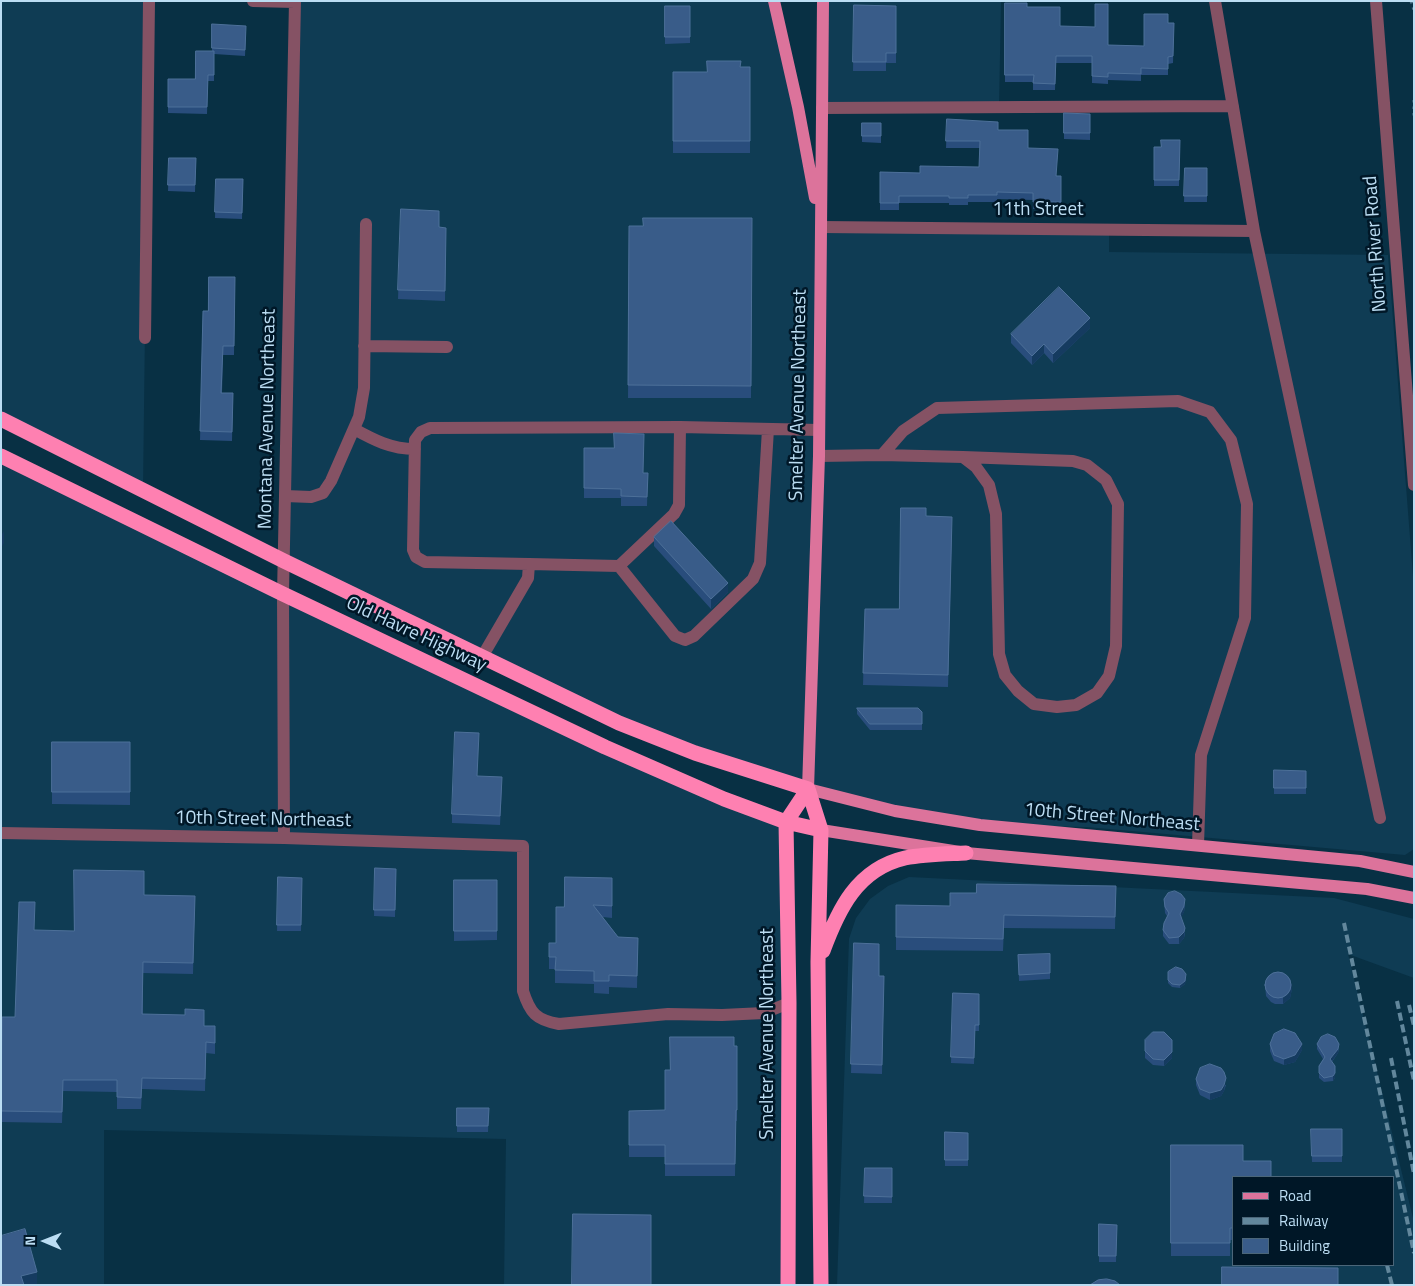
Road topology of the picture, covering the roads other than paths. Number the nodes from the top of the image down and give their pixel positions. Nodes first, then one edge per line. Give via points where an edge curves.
1 (149, 1) edge
2 (252, 1) edge
3 (774, 1) edge
4 (823, 1) edge
5 (1215, 1) edge
6 (1376, 1) edge
7 (295, 2) edge
8 (1233, 106) junction
9 (822, 108) junction
10 (366, 224) dead end
11 (821, 227) junction
12 (1254, 231) junction
13 (145, 338) dead end
14 (364, 346) junction
15 (447, 347) dead end
16 (1, 419) edge
17 (680, 427) junction
18 (354, 429) junction
19 (768, 429) junction
20 (819, 430) junction
21 (414, 450) junction
22 (882, 455) junction
23 (1, 456) edge
24 (819, 456) junction
25 (962, 457) junction
26 (1414, 485) edge
27 (285, 496) junction
28 (284, 561) junction
29 (529, 564) junction
30 (619, 566) junction
31 (283, 594) junction
32 (482, 657) junction
33 (808, 789) junction
34 (1380, 818) dead end
35 (786, 822) junction
36 (821, 830) junction
37 (1, 833) edge
38 (284, 838) junction
39 (1198, 845) junction
40 (966, 854) junction
41 (1414, 872) edge
42 (1414, 898) edge
43 (818, 962) junction
44 (789, 1003) junction
45 (788, 1285) edge
46 (821, 1285) edge

1 - 13 street
2 - 7 street
3 - 11 main road
4 - 9 main road, Smelter Avenue Northeast
5 - 8 street
6 - 26 street, North River Road
7 - 27 street, Montana Avenue Northeast
8 - 9 street
8 - 12 street
9 - 11 main road, Smelter Avenue Northeast
10 - 14 street
11 - 12 street, 11th Street
11 - 20 main road, Smelter Avenue Northeast
12 - 34 street
14 - 15 street
14 - 18 street via 364,388
16 - 28 highway, Old Havre Highway
17 - 19 street
17 - 21 street via 430,428 415,440
17 - 30 street via 679,505 674,514
18 - 21 street via 384,445
18 - 27 street via 323,493 311,497
19 - 20 street
19 - 30 street via 760,563 753,579 694,636 685,640 675,636
20 - 24 main road, Smelter Avenue Northeast
21 - 29 street via 413,550 416,558 425,562
22 - 24 street
22 - 25 street
22 - 39 street via 903,431 937,408 1178,401 1210,412 1231,440 1247,504 1245,618 1200,755
23 - 31 highway, Old Havre Highway
24 - 33 main road, Smelter Avenue Northeast
25 - 25 street via 976,467 989,485 996,514 999,654 1005,675 1034,704 1076,705 1097,693 1108,676 1116,646 1118,504 1106,480 1087,464
27 - 28 street, Montana Avenue Northeast
28 - 31 street, Montana Avenue Northeast
28 - 32 highway, Old Havre Highway
29 - 30 street
29 - 32 street via 528,578
31 - 35 highway, Old Havre Highway via 605,747
31 - 38 street, Montana Avenue Northeast
32 - 33 highway, Old Havre Highway via 619,723 695,753
33 - 35 highway
33 - 36 highway, Smelter Avenue Northeast
33 - 39 main road, 10th Street Northeast via 896,811 980,825
35 - 36 highway, Old Havre Highway
35 - 44 highway, Smelter Avenue Northeast
36 - 40 main road
36 - 43 highway, Smelter Avenue Northeast
37 - 38 street, 10th Street Northeast
38 - 44 street, 10th Street Northeast via 523,846 523,991 527,1004 543,1021 559,1024 668,1014 764,1013
39 - 41 main road, 10th Street Northeast via 1360,862
40 - 42 main road via 1367,889
40 - 43 highway via 903,858 870,875 844,902
43 - 46 highway, Smelter Avenue Northeast
44 - 45 highway, Smelter Avenue Northeast

